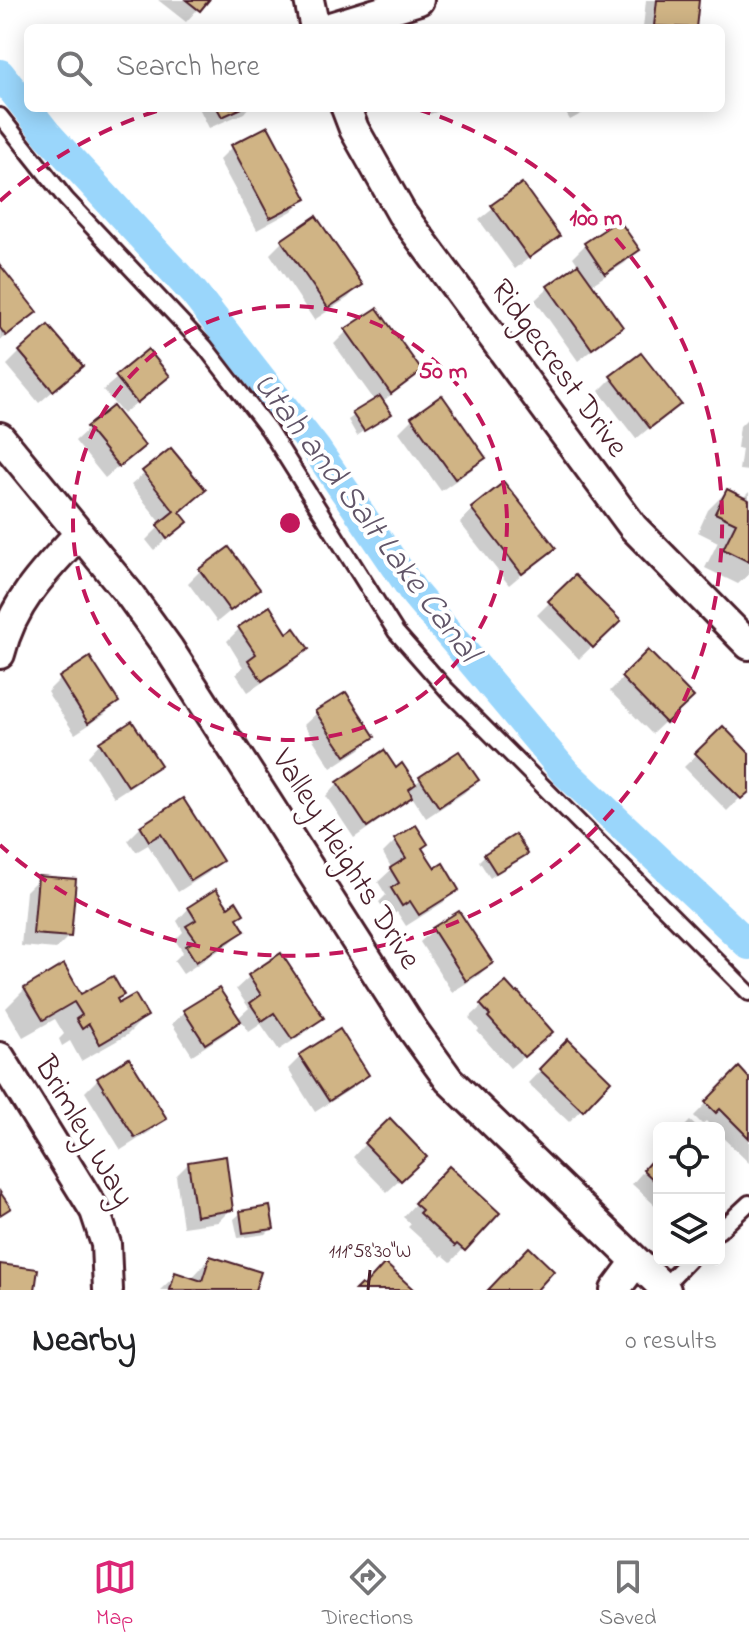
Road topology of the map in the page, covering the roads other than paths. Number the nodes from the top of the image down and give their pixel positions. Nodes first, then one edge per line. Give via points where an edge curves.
1 (309, 0) edge
2 (419, 0) edge
3 (314, 24) edge
4 (340, 24) edge
5 (348, 112) edge
6 (0, 116) edge
7 (0, 437) edge
8 (79, 534) junction
9 (749, 645) edge
10 (0, 654) edge
11 (749, 993) edge
12 (0, 1057) edge
13 (749, 1203) edge
14 (725, 1225) edge
15 (635, 1263) junction
16 (684, 1266) edge
17 (664, 1288) edge
18 (108, 1290) edge
19 (615, 1290) edge

1 - 3 street
2 - 4 street
5 - 9 street, Ridgecrest Drive via 402,214 633,527
6 - 11 lane via 66,199 205,347 260,418 396,632 447,690
7 - 8 street, Valley Heights Drive
8 - 10 street via 17,606
8 - 15 street, Valley Heights Drive via 169,649 430,1056
12 - 18 street, Brimley Way via 95,1211 106,1244
13 - 14 lane
15 - 17 street, Valley Heights Drive
15 - 19 street
16 - 17 lane

